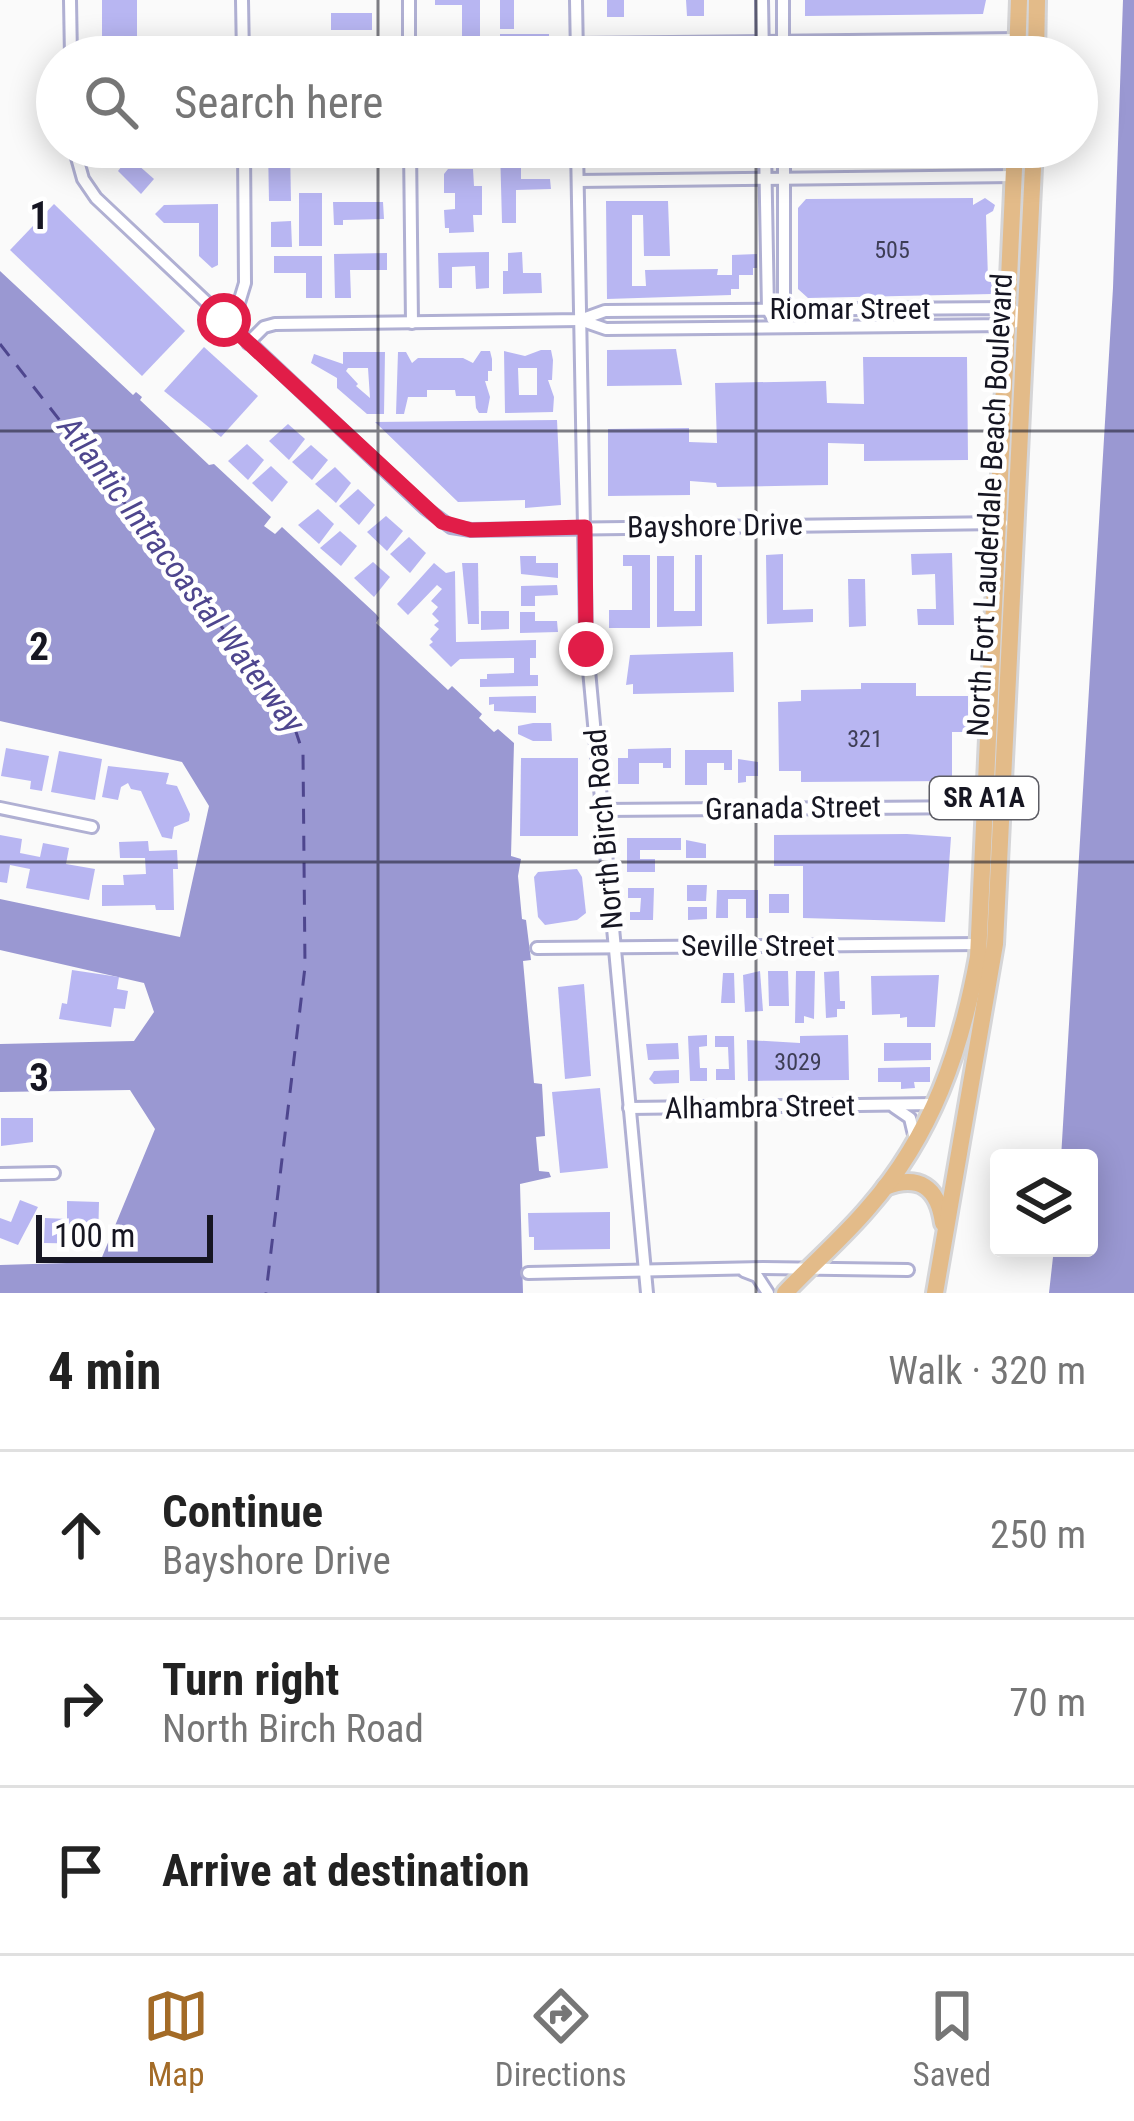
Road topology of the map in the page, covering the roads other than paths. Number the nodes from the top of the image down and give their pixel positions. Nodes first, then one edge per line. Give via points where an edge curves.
1 (70, 0) edge
2 (242, 0) edge
3 (409, 0) edge
4 (576, 0) edge
5 (762, 0) edge
6 (783, 0) edge
7 (1019, 0) edge
8 (1036, 0) edge
9 (71, 36) edge
10 (243, 36) edge
11 (409, 36) edge
12 (577, 36) edge
13 (763, 36) edge
14 (783, 36) edge
15 (1018, 36) edge
16 (1036, 36) edge
17 (78, 168) edge
18 (244, 168) edge
19 (410, 168) edge
20 (578, 168) edge
21 (766, 168) edge
22 (785, 168) edge
23 (1015, 168) edge
24 (1033, 168) edge
25 (1015, 176) junction
26 (785, 179) junction
27 (766, 180) junction
28 (578, 182) junction
29 (785, 309) junction
30 (768, 310) junction
31 (1009, 316) junction
32 (1028, 317) junction
33 (224, 320) junction
34 (580, 320) junction
35 (412, 323) junction
36 (778, 328) junction
37 (248, 343) junction
38 (1008, 524) junction
39 (585, 527) junction
40 (983, 807) junction
41 (0, 808) edge
42 (602, 810) junction
43 (92, 827) dead end
44 (979, 944) junction
45 (614, 947) junction
46 (537, 948) dead end
47 (936, 1104) junction
48 (891, 1106) junction
49 (629, 1108) junction
50 (914, 1145) junction
51 (54, 1173) dead end
52 (0, 1174) edge
53 (885, 1187) junction
54 (944, 1235) junction
55 (741, 1270) junction
56 (806, 1270) junction
57 (908, 1270) dead end
58 (645, 1271) junction
59 (528, 1273) dead end
60 (647, 1293) edge
61 (768, 1293) edge
62 (785, 1293) edge
63 (935, 1293) edge

1 - 9 street
2 - 10 street
3 - 11 street
4 - 12 street
5 - 13 street
6 - 14 street
7 - 15 main road
8 - 16 main road
17 - 33 street, Bayshore Drive via 96,198
18 - 33 street via 245,283
19 - 35 street
20 - 28 street, North Birch Road
21 - 27 street
22 - 26 street
23 - 25 main road, North Fort Lauderdale Beach Boulevard / SR A1A
24 - 32 main road, North Fort Lauderdale Beach Boulevard / SR A1A
25 - 26 street
25 - 31 main road, North Fort Lauderdale Beach Boulevard / SR A1A
26 - 27 street
26 - 29 street
27 - 28 street
27 - 30 street
28 - 34 street, North Birch Road
29 - 30 street, Riomar Street
29 - 31 street, Riomar Street
29 - 36 street
30 - 34 street, Riomar Street via 605,311
30 - 36 street
31 - 32 street, Riomar Street
31 - 36 street, Riomar Street
31 - 38 main road, North Fort Lauderdale Beach Boulevard / SR A1A
32 - 38 main road, North Fort Lauderdale Beach Boulevard / SR A1A
33 - 37 street, Bayshore Drive
34 - 35 street, Riomar Street
34 - 36 street, Riomar Street via 606,329
34 - 39 street, North Birch Road
35 - 37 street, Riomar Street via 275,324
37 - 39 street, Bayshore Drive via 442,522 471,530
38 - 39 street, Bayshore Drive
38 - 40 main road, North Fort Lauderdale Beach Boulevard / SR A1A
38 - 54 main road, North Fort Lauderdale Beach Boulevard / SR A1A via 995,944
39 - 42 street, North Birch Road
40 - 42 street, Granada Street
40 - 44 main road, North Fort Lauderdale Beach Boulevard / SR A1A
41 - 43 street
42 - 45 street, North Birch Road
44 - 45 street, Seville Street
44 - 47 main road, North Fort Lauderdale Beach Boulevard / SR A1A via 968,1015
45 - 46 street, Seville Street
45 - 49 street, North Birch Road
47 - 48 street, Alhambra Street
47 - 50 main road, SR A1A
48 - 49 street, Alhambra Street
48 - 50 street, Alhambra Street via 910,1118
49 - 58 street, North Birch Road
50 - 53 main road, SR A1A
51 - 52 street
53 - 54 main road via 910,1180 927,1186
53 - 56 main road, SR A1A
54 - 63 main road, North Fort Lauderdale Beach Boulevard / SR A1A
55 - 56 street
55 - 58 street
55 - 61 street
56 - 57 street
56 - 62 main road, SR A1A
58 - 59 street
58 - 60 street, North Birch Road

